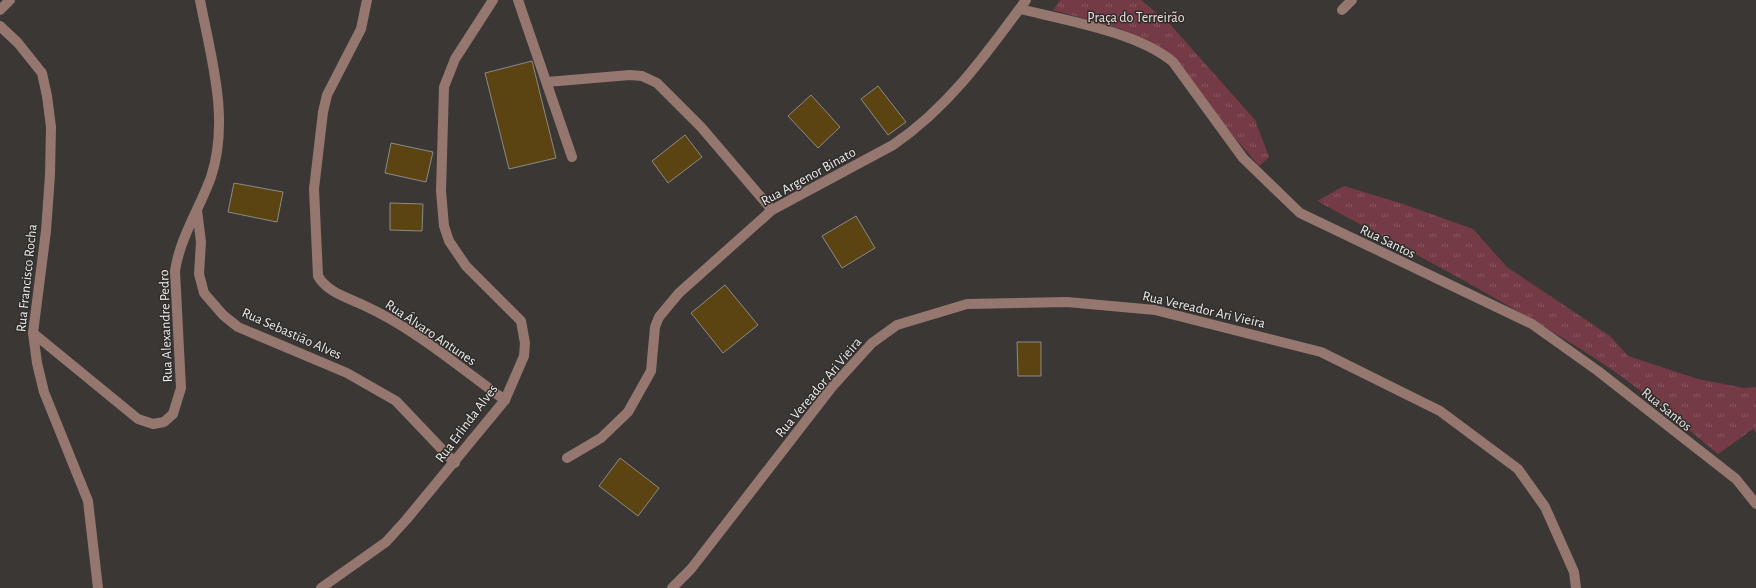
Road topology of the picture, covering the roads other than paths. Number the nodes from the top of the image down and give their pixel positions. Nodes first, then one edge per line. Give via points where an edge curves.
1 (10, 0) edge
2 (200, 0) edge
3 (367, 0) edge
4 (493, 0) edge
5 (518, 0) edge
6 (1026, 0) edge
7 (1352, 0) edge
8 (1020, 9) junction
9 (0, 10) edge
10 (1342, 10) dead end
11 (0, 26) edge
12 (547, 82) junction
13 (572, 157) dead end
14 (196, 208) junction
15 (772, 210) junction
16 (33, 333) junction
17 (505, 400) junction
18 (567, 458) dead end
19 (455, 463) junction
20 (1756, 504) edge
21 (98, 588) edge
22 (321, 588) edge
23 (672, 588) edge
24 (1576, 588) edge

1 - 9 street
2 - 14 street via 219,97 217,156
3 - 17 street, Rua Álvaro Antunes via 361,29 327,95 323,112 314,189 318,276 332,291 390,317
4 - 17 street, Rua Erlinda Alves via 455,59 444,87 441,191 444,226 449,241 466,266 521,321 525,343 524,356
5 - 12 street
6 - 8 street, Rua Argenor Binato
7 - 10 street
8 - 15 street, Rua Argenor Binato via 974,71 912,132
8 - 20 street, Rua Santos via 1093,26 1162,52 1173,62 1243,158 1300,213 1532,324 1598,371 1736,479
11 - 16 street, Rua Francisco Rocha via 18,43 42,73 48,96 51,126 46,231
12 - 13 street
12 - 15 street via 630,75 642,76 657,83 701,127
14 - 16 street, Rua Alexandre Pedro via 179,252 175,271 181,388 174,414 164,422 153,424 138,419
14 - 19 street, Rua Sebastião Alves via 201,242 199,274 204,293 223,315 238,327 347,373 396,402
15 - 18 street, Rua Argenor Binato via 679,293 659,316 655,326 651,371 628,412 601,438
16 - 21 street, Rua Francisco Rocha via 44,392 88,501
17 - 19 street, Rua Erlinda Alves
19 - 22 street, Rua Erlinda Alves via 386,542
23 - 24 street, Rua Vereador Ari Vieira via 691,569 832,387 872,343 890,329 967,304 1067,302 1155,310 1321,352 1440,411 1518,469 1544,507 1574,572

